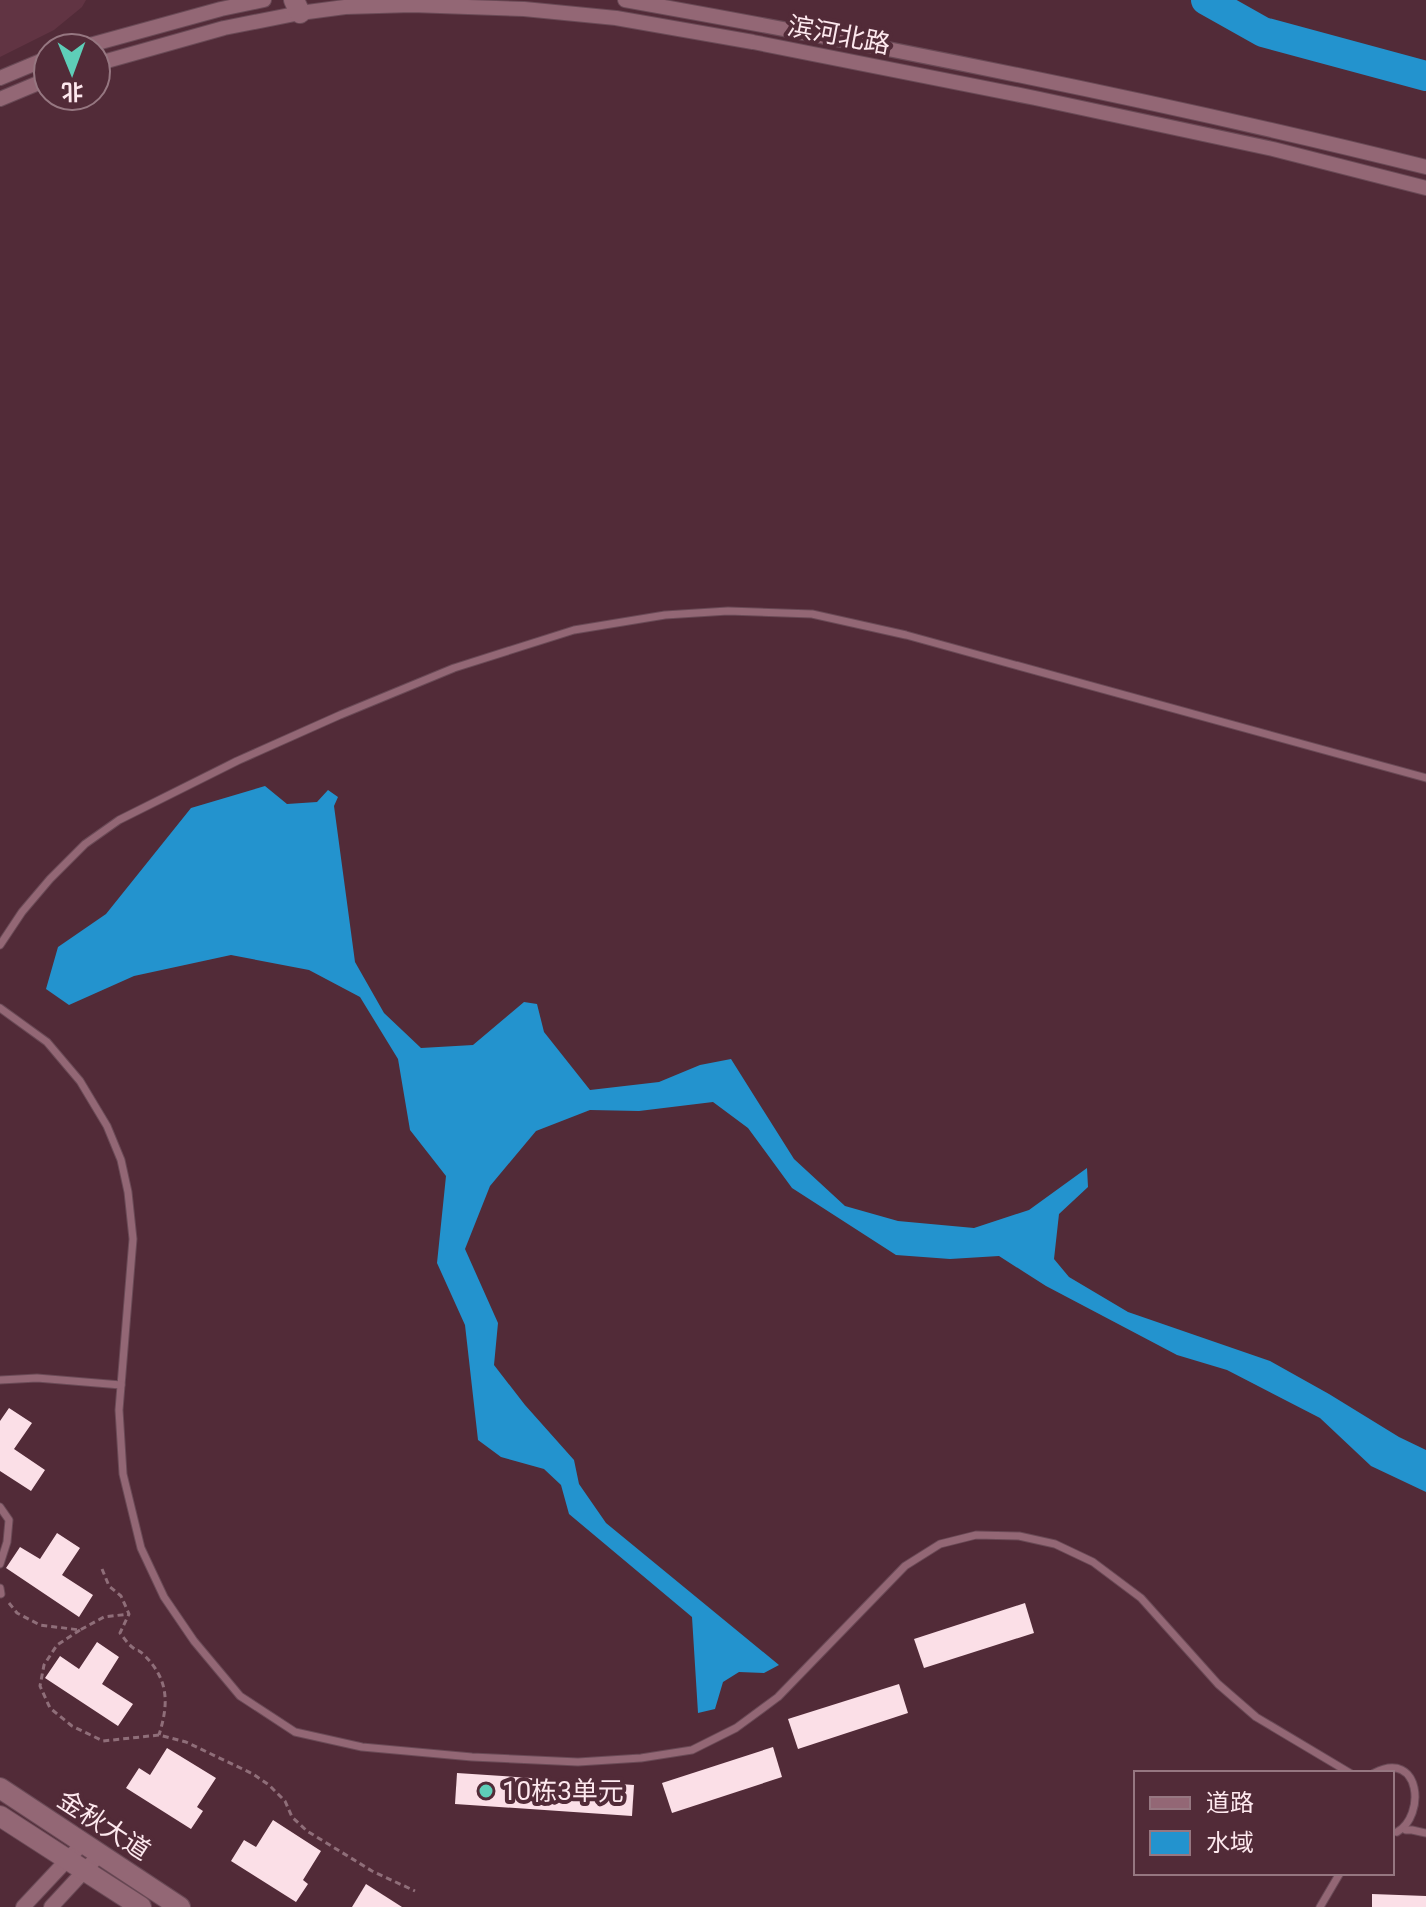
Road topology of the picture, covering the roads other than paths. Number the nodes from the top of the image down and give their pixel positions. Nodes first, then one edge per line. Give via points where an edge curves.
1 (264, 0) edge
2 (625, 0) edge
3 (297, 6) edge
4 (112, 39) edge
5 (112, 60) edge
6 (32, 65) edge
7 (0, 78) edge
8 (32, 86) edge
9 (0, 99) edge
10 (1426, 167) edge
11 (1426, 188) edge
12 (1426, 778) edge
13 (0, 945) edge
14 (0, 1008) edge
15 (0, 1380) edge
16 (121, 1385) junction
17 (0, 1507) edge
18 (0, 1564) edge
19 (1347, 1771) edge
20 (1378, 1771) edge
21 (0, 1788) edge
22 (1425, 1792) edge
23 (1423, 1812) dead end
24 (0, 1816) edge
25 (1394, 1832) edge
26 (1426, 1833) edge
27 (92, 1848) junction
28 (76, 1865) junction
29 (1339, 1875) edge
30 (23, 1907) edge
31 (51, 1907) edge
32 (141, 1907) edge
33 (180, 1907) edge
34 (1320, 1907) edge

1 - 4 street
2 - 10 street via 1040,78
3 - 5 street, 滨河北路
3 - 11 street, 滨河北路 via 524,9 616,18 1035,98
6 - 7 street
8 - 9 street
12 - 13 lane via 812,614 665,615 574,630 454,668 237,761 119,820 85,844 22,912
14 - 16 lane via 47,1042 80,1081 121,1160 133,1239
15 - 16 lane
16 - 19 lane via 123,1474 141,1548 164,1597 240,1696 295,1732 362,1747 487,1758 578,1762 692,1750 736,1728 778,1697 905,1566 940,1544 976,1535 1019,1536 1055,1544 1093,1562 1141,1598 1218,1684 1256,1717
17 - 18 lane via 9,1520
20 - 22 lane via 1405,1769
21 - 27 street, 金秋大道
23 - 25 lane via 1416,1822
24 - 28 street, 金秋大道
25 - 26 lane
27 - 28 street
27 - 28 street
27 - 33 street, 金秋大道
28 - 30 street
28 - 31 street
28 - 32 street, 金秋大道
29 - 34 lane

